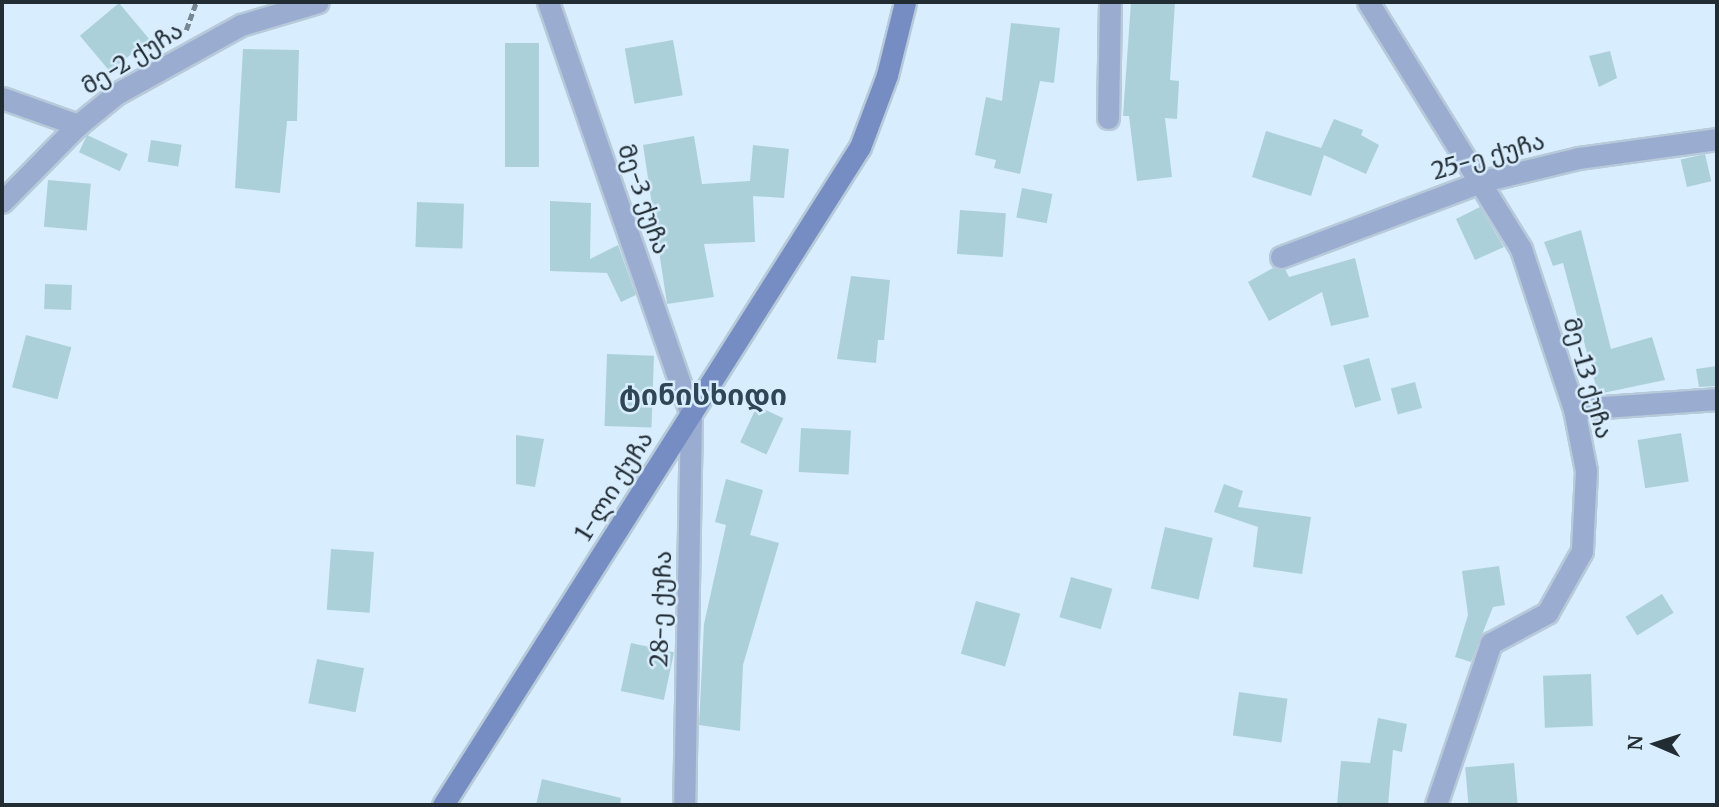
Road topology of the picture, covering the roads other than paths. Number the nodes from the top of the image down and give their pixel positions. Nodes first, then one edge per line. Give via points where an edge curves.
1 (317, 2) edge
2 (548, 2) edge
3 (905, 2) edge
4 (1110, 2) edge
5 (1368, 2) edge
6 (2, 98) edge
7 (1108, 118) dead end
8 (78, 125) junction
9 (1717, 139) edge
10 (1483, 181) junction
11 (2, 202) edge
12 (1281, 257) dead end
13 (1717, 399) edge
14 (1574, 409) junction
15 (691, 414) junction
16 (443, 805) edge
17 (684, 805) edge
18 (1436, 805) edge

1 - 8 street, მე-2 ქუჩა via 241,25 177,57
2 - 15 street, მე-3 ქუჩა
3 - 15 main road, 1-ლი ქუჩა via 887,75 860,147
4 - 7 street
5 - 10 street, მე-13 ქუჩა
6 - 8 street
8 - 11 street, მე-2 ქუჩა
9 - 10 street, 25-ე ქუჩა via 1579,158
10 - 12 street, 25-ე ქუჩა
10 - 14 street, მე-13 ქუჩა via 1521,249
13 - 14 street
14 - 18 street, მე-13 ქუჩა via 1586,471 1582,551 1546,613 1491,643
15 - 16 main road, 1-ლი ქუჩა
15 - 17 street, 28-ე ქუჩა

